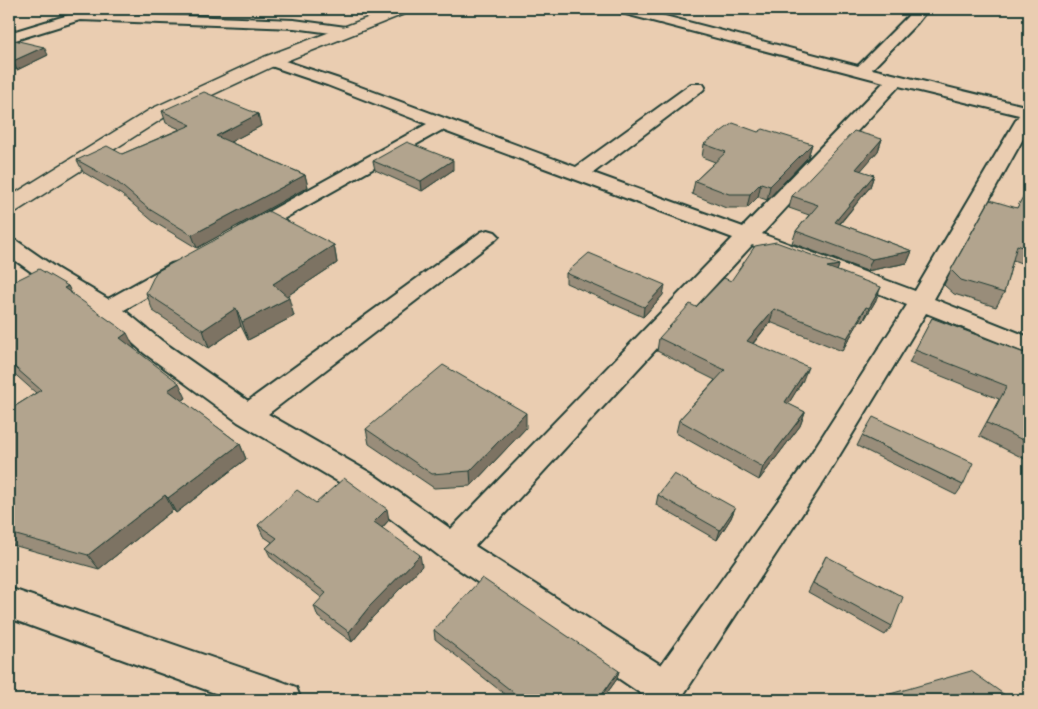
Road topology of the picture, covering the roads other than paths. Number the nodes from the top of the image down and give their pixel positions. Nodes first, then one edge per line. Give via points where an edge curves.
1 (101, 9) edge
2 (404, 9) edge
3 (623, 9) edge
4 (919, 9) edge
5 (79, 16) junction
6 (346, 31) junction
7 (9, 38) edge
8 (270, 61) junction
9 (861, 71) junction
10 (894, 80) junction
11 (696, 87) dead end
12 (1029, 112) edge
13 (441, 123) junction
14 (578, 175) junction
15 (9, 206) edge
16 (488, 236) dead end
17 (748, 236) junction
18 (227, 242) edge
19 (9, 246) edge
20 (193, 261) edge
21 (921, 301) junction
22 (108, 309) junction
23 (1029, 346) edge
24 (248, 415) junction
25 (453, 548) junction
26 (11, 606) edge
27 (663, 694) edge
28 (283, 700) edge

1 - 5 street
2 - 6 main road
3 - 9 street
4 - 9 street
5 - 6 street via 294,24
5 - 7 street
6 - 8 main road
8 - 13 street
8 - 15 main road via 158,114
9 - 10 street
10 - 12 street
10 - 17 street
11 - 14 street
12 - 21 street
13 - 14 street
13 - 18 street
14 - 17 street
16 - 24 street
17 - 21 street
17 - 25 street
19 - 22 street
20 - 22 street
21 - 23 street
21 - 27 street via 815,471
22 - 24 street via 153,347
24 - 25 street via 364,483
25 - 27 street
26 - 28 street

